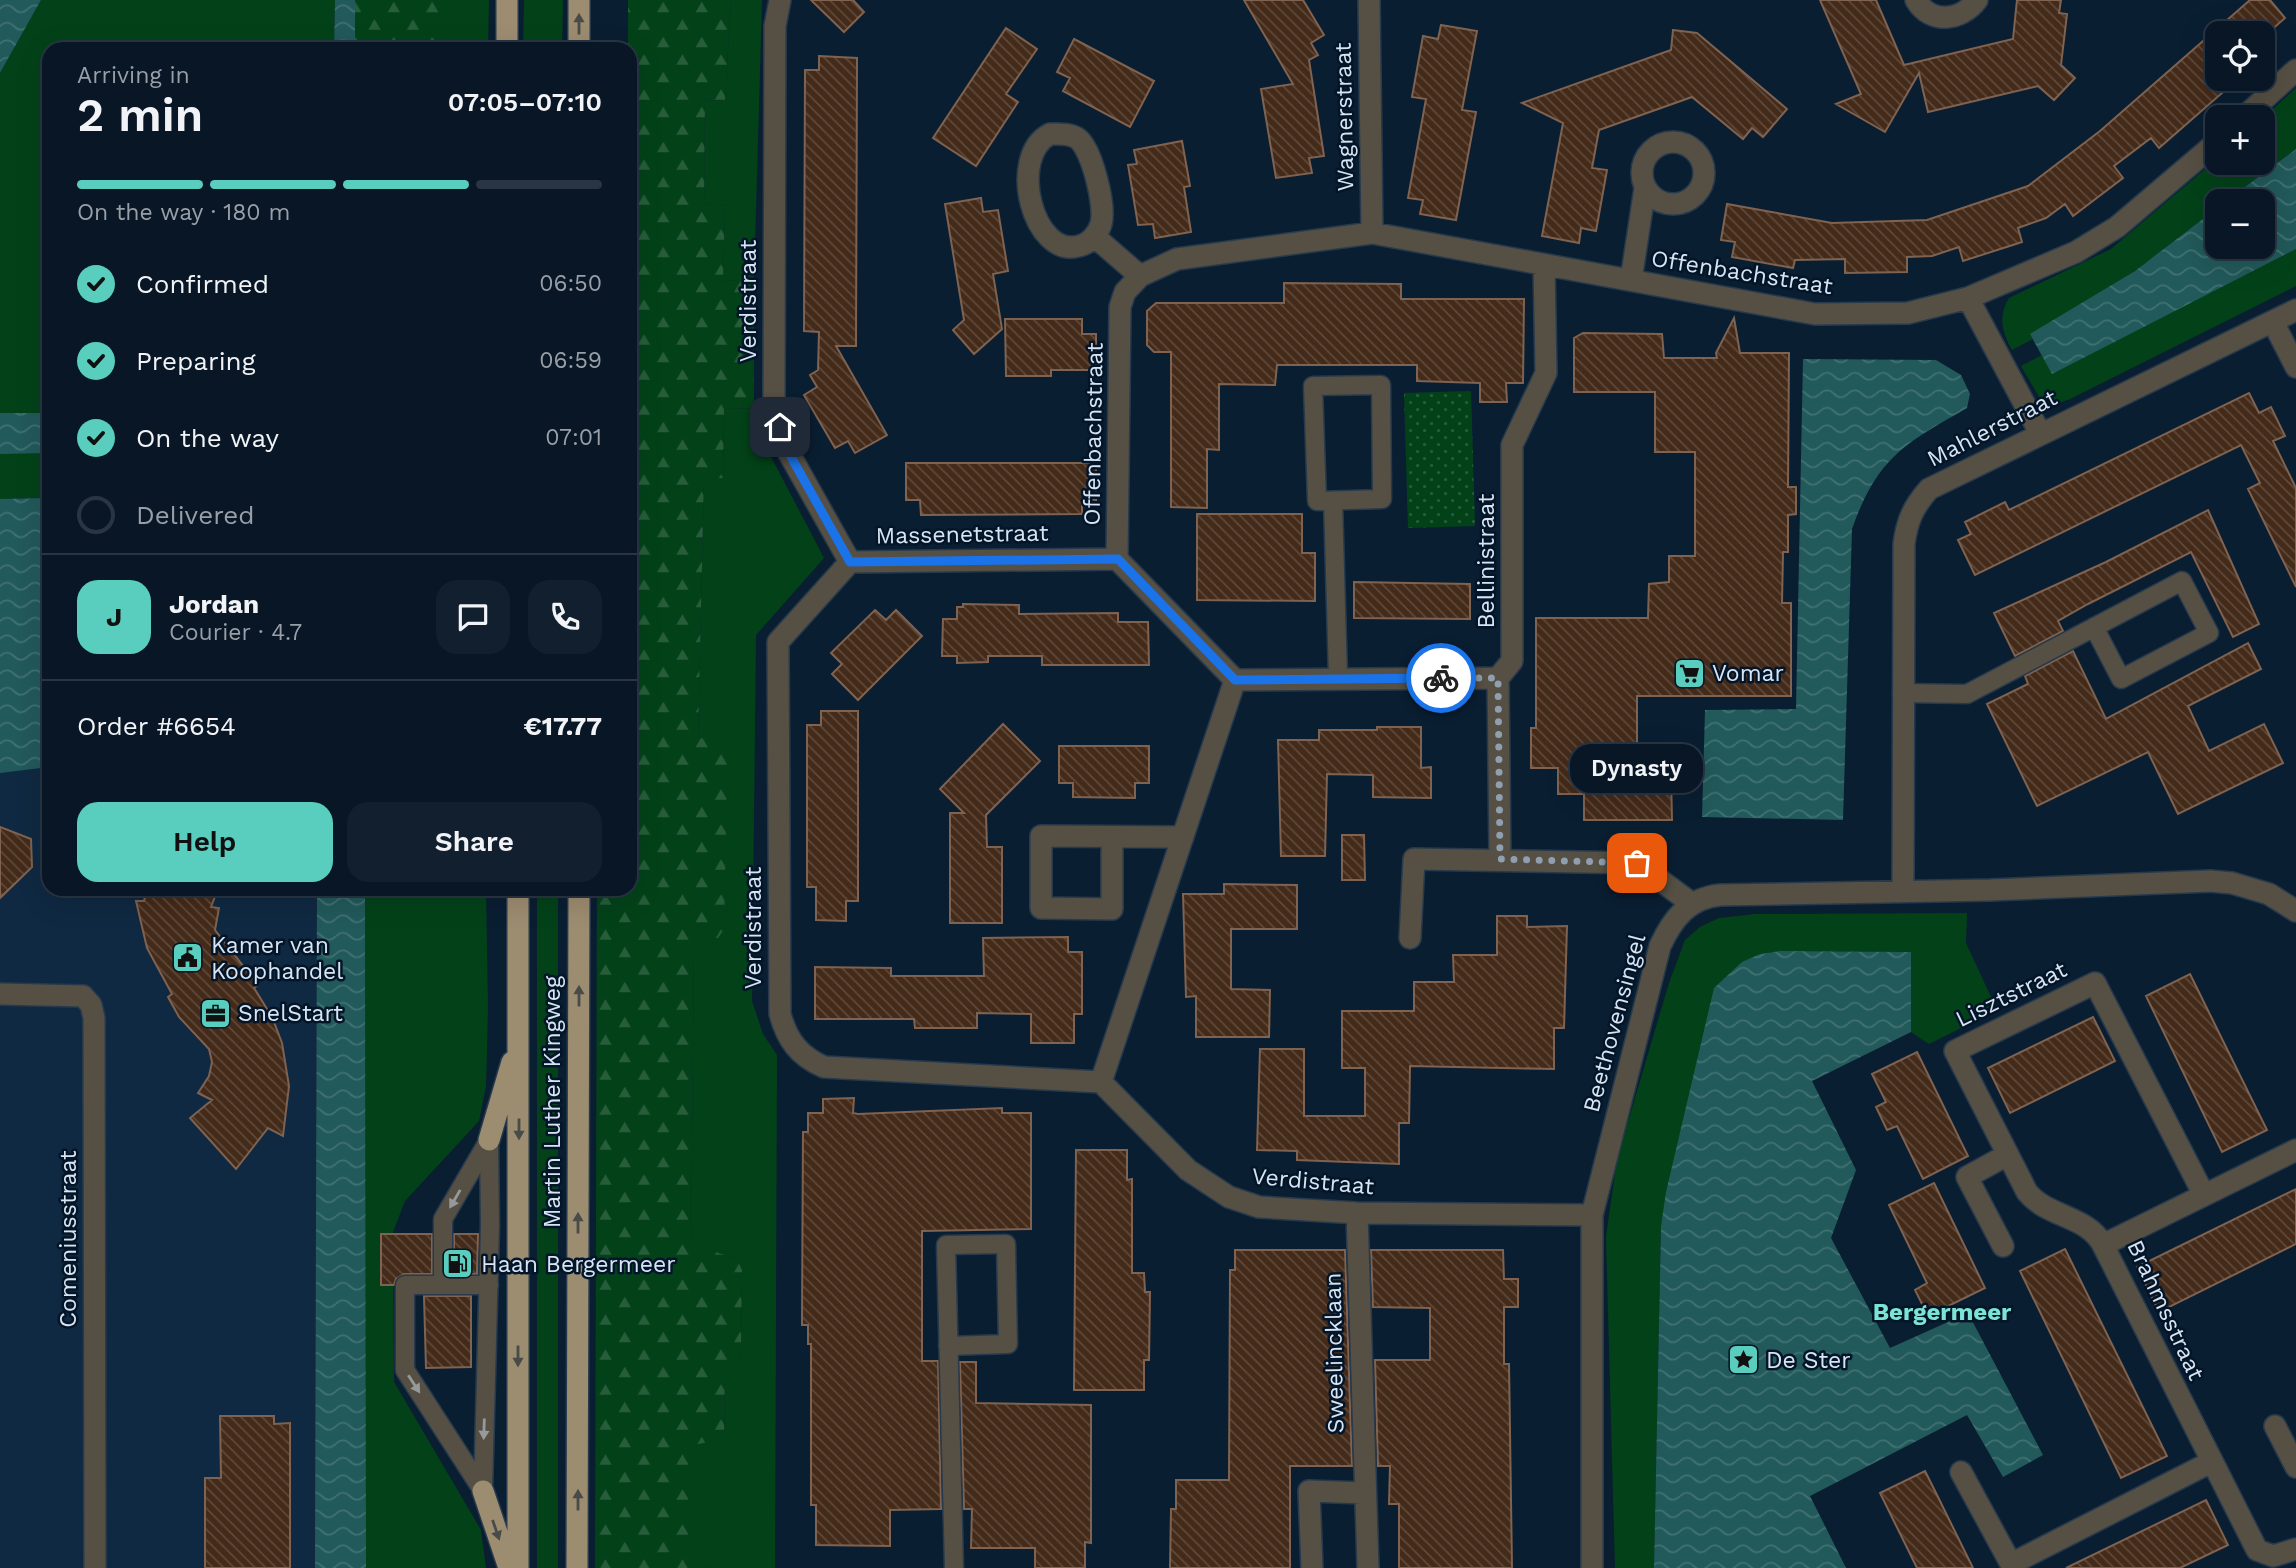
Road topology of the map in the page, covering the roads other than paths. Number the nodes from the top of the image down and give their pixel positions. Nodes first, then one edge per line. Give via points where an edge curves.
1 (507, 0) edge
2 (579, 0) edge
3 (780, 0) edge
4 (1368, 0) edge
5 (1916, 0) edge
6 (1977, 0) edge
7 (507, 42) edge
8 (579, 42) edge
9 (2296, 70) edge
10 (2257, 105) edge
11 (2205, 152) edge
12 (1645, 188) dead end
13 (1372, 233) junction
14 (1095, 237) junction
15 (1544, 265) junction
16 (1140, 276) junction
17 (1631, 280) junction
18 (1968, 298) junction
19 (2296, 310) edge
20 (2273, 321) junction
21 (2296, 367) edge
22 (2040, 433) junction
23 (1333, 501) junction
24 (1118, 559) junction
25 (850, 562) junction
26 (2094, 626) junction
27 (1338, 677) junction
28 (1498, 678) junction
29 (1235, 680) junction
30 (1902, 693) junction
31 (1182, 836) junction
32 (1111, 837) junction
33 (1500, 859) junction
34 (1903, 890) junction
35 (518, 896) edge
36 (579, 896) edge
37 (1691, 903) junction
38 (2296, 911) edge
39 (1410, 939) dead end
40 (0, 994) edge
41 (519, 1036) junction
42 (1101, 1082) junction
43 (489, 1140) junction
44 (2296, 1150) edge
45 (2007, 1156) junction
46 (2204, 1195) junction
47 (1357, 1213) junction
48 (1592, 1215) junction
49 (2103, 1245) junction
50 (2003, 1246) dead end
51 (443, 1284) junction
52 (489, 1285) junction
53 (948, 1346) junction
54 (2275, 1426) dead end
55 (2211, 1462) junction
56 (2296, 1467) edge
57 (1961, 1472) dead end
58 (483, 1491) junction
59 (1364, 1493) junction
60 (2296, 1549) edge
61 (2012, 1566) edge
62 (95, 1568) edge
63 (509, 1568) edge
64 (518, 1568) edge
65 (577, 1568) edge
66 (954, 1568) edge
67 (1312, 1568) edge
68 (1368, 1568) edge
69 (1592, 1568) edge

1 - 7 highway
8 -> 2 highway
3 - 25 street, Verdistraat via 775,26 774,405 786,448
4 - 13 street, Wagnerstraat
5 - 6 street via 1926,12 1947,18 1959,16
9 - 10 street
11 - 18 street, Offenbachstraat via 2117,227 2077,252
12 - 17 street, Offenbachstraat
13 - 15 street, Offenbachstraat
13 - 16 street, Offenbachstraat via 1177,259
14 - 14 street via 1102,210 1086,148 1067,135 1040,139 1028,162 1036,217 1043,232 1064,247 1080,246
14 - 16 street
15 - 17 street, Offenbachstraat
15 - 28 street, Bellinistraat via 1546,373 1512,445 1512,662
16 - 24 street, Offenbachstraat via 1125,292 1120,307
17 - 18 street, Offenbachstraat via 1815,314 1908,313
18 - 22 street
19 - 20 street, Mahlerstraat
20 - 21 street
20 - 22 street, Mahlerstraat
22 - 30 street, Mahlerstraat via 1929,489 1912,510 1904,544
23 - 23 lane via 1317,500 1313,386 1381,385 1382,499
23 - 27 lane
24 - 25 street, Massenetstraat
24 - 29 street
25 - 42 street, Verdistraat via 778,642 780,1014 785,1032 806,1059 824,1067
26 - 26 lane via 2182,581 2209,633 2121,679
26 - 30 lane via 1968,694
27 - 28 street
27 - 29 street
28 - 33 street, Bellinistraat
29 - 31 street
30 - 34 street, Mahlerstraat
31 - 32 street
31 - 42 street
32 - 32 street via 1112,909 1041,908 1041,836
33 - 37 street via 1637,863
33 - 39 street via 1413,859
34 - 37 street via 1720,895
34 - 38 street via 2210,881 2260,891
35 - 41 highway, Martin Luther Kingweg
65 -> 36 highway, Martin Luther Kingweg
37 - 48 street, Beethovensingel via 1668,928 1660,946
40 - 62 street, Comeniusstraat via 83,996 94,1018
41 - 43 highway
41 -> 64 highway, Martin Luther Kingweg
42 - 47 street, Verdistraat via 1188,1170 1228,1196 1259,1207
43 -> 51 lane via 443,1219
43 - 52 lane
44 - 46 street, Brahmsstraat
45 - 46 street, Lisztstraat via 1955,1051 2095,983
45 - 49 street, Lisztstraat via 2035,1201 2085,1225
45 - 50 street via 1967,1177
46 - 49 street, Brahmsstraat
47 - 48 street, Verdistraat
47 - 59 street, Sweelincklaan
48 - 69 street, Beethovensingel
49 - 55 street, Brahmsstraat
51 - 52 lane
51 -> 58 lane via 405,1285 405,1370
52 -> 58 lane
53 - 53 lane via 946,1245 1006,1244 1009,1344
53 - 66 lane
54 - 56 street
55 - 60 street, Brahmsstraat via 2257,1550 2273,1556
55 - 61 street
57 - 61 street
58 -> 63 highway
59 - 67 street via 1309,1491
59 - 68 street

